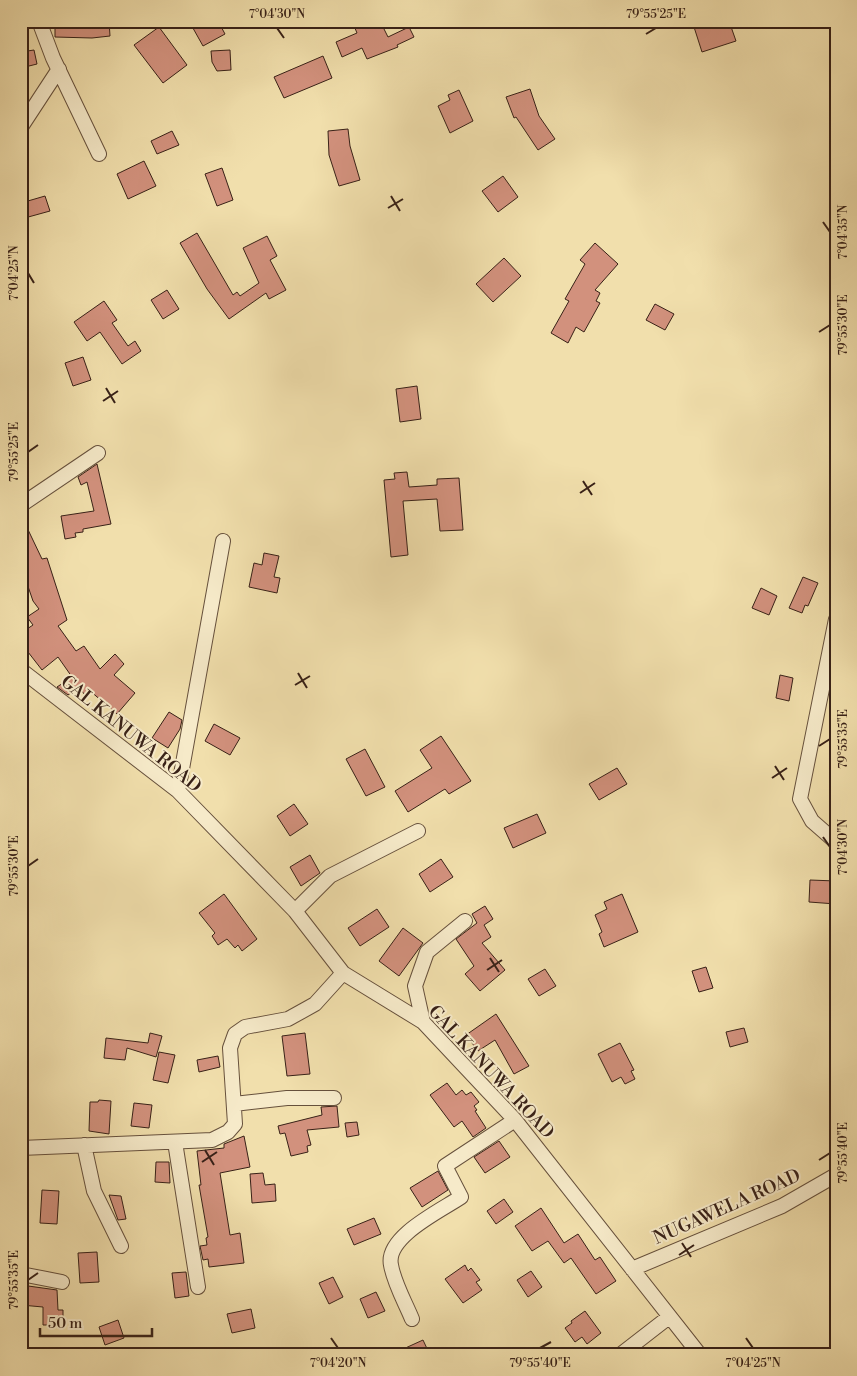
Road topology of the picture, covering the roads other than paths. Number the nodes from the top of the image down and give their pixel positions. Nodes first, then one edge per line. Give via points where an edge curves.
1 (39, 21) edge
2 (59, 69) junction
3 (21, 127) edge
4 (99, 154) dead end
5 (98, 453) dead end
6 (21, 505) edge
7 (223, 541) dead end
8 (836, 619) edge
9 (21, 670) edge
10 (178, 791) junction
11 (418, 831) dead end
12 (836, 842) edge
13 (295, 911) junction
14 (465, 922) dead end
15 (343, 973) junction
16 (422, 1022) junction
17 (334, 1098) dead end
18 (234, 1104) junction
19 (516, 1120) junction
20 (175, 1142) junction
21 (84, 1146) junction
22 (21, 1148) edge
23 (836, 1175) edge
24 (121, 1246) dead end
25 (632, 1269) junction
26 (21, 1274) edge
27 (62, 1282) dead end
28 (198, 1286) dead end
29 (669, 1317) junction
30 (412, 1319) dead end
31 (620, 1355) edge
32 (700, 1355) edge

1 - 2 street
2 - 3 street
2 - 4 street
5 - 6 street
7 - 10 street
8 - 12 street via 800,799 812,820
9 - 10 street, GAL KANUWA ROAD
10 - 13 street, GAL KANUWA ROAD
11 - 13 street via 330,876
13 - 15 street, GAL KANUWA ROAD
14 - 16 street via 426,952 415,986
15 - 16 street, GAL KANUWA ROAD
15 - 18 street via 315,1004 288,1019 245,1027 235,1034 230,1048
16 - 19 street, GAL KANUWA ROAD
17 - 18 street via 286,1098
18 - 20 street via 235,1124 228,1132 212,1140
19 - 25 street, GAL KANUWA ROAD
19 - 30 street via 445,1166 461,1197 405,1234 392,1248 390,1264
20 - 21 street
20 - 28 street
21 - 22 street
21 - 24 street via 94,1192
23 - 25 street, NUGAWELA ROAD via 782,1206
25 - 29 street, GAL KANUWA ROAD
26 - 27 street
29 - 31 street
29 - 32 street, GAL KANUWA ROAD

